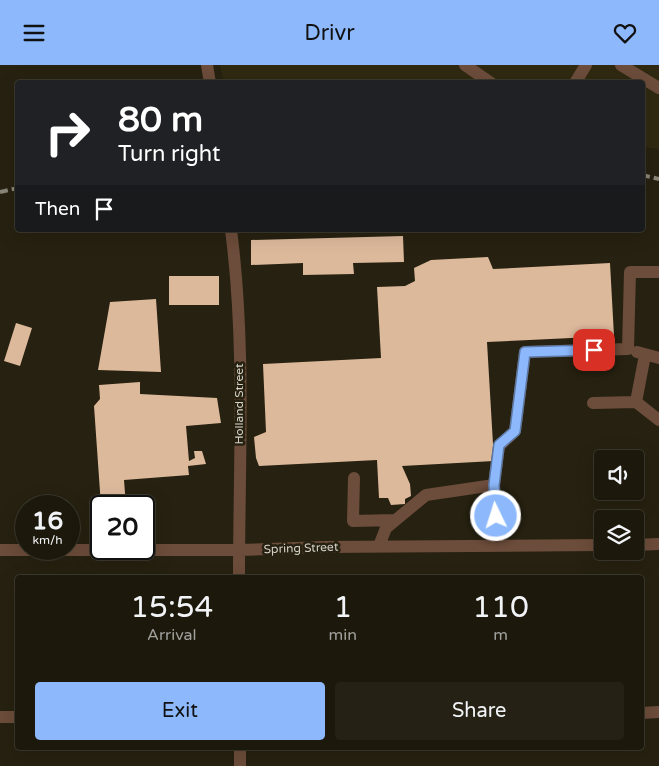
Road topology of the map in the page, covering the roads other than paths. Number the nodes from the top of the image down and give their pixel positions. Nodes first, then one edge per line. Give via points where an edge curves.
1 (207, 65) edge
2 (465, 65) edge
3 (586, 65) edge
4 (621, 65) edge
5 (210, 80) edge
6 (487, 80) edge
7 (577, 80) edge
8 (659, 88) edge
9 (231, 232) edge
10 (659, 272) edge
11 (628, 349) junction
12 (645, 355) junction
13 (659, 358) edge
14 (636, 402) junction
15 (593, 403) dead end
16 (659, 420) edge
17 (354, 478) dead end
18 (494, 485) junction
19 (395, 520) junction
20 (659, 544) edge
21 (594, 545) edge
22 (644, 545) edge
23 (379, 546) junction
24 (498, 547) junction
25 (0, 550) edge
26 (239, 550) junction
27 (239, 575) edge
28 (659, 712) edge
29 (644, 713) edge
30 (0, 717) edge
31 (15, 717) edge
32 (240, 750) edge
33 (240, 766) edge

1 - 5 street
2 - 6 street
3 - 7 street
4 - 8 street
9 - 26 street, Holland Street via 237,294
10 - 11 street via 630,273
11 - 12 street
11 - 18 street via 525,352 515,431 499,445
12 - 13 street
12 - 14 street
14 - 15 street
14 - 16 street
17 - 19 street via 353,521
18 - 19 street via 426,495
18 - 24 street
19 - 23 street via 386,528
20 - 22 street
21 - 24 street, Spring Street
23 - 24 street, Spring Street
23 - 26 street, Spring Street
25 - 26 street, Spring Street
26 - 27 street, Holland Street
28 - 29 street
30 - 31 street
32 - 33 street

